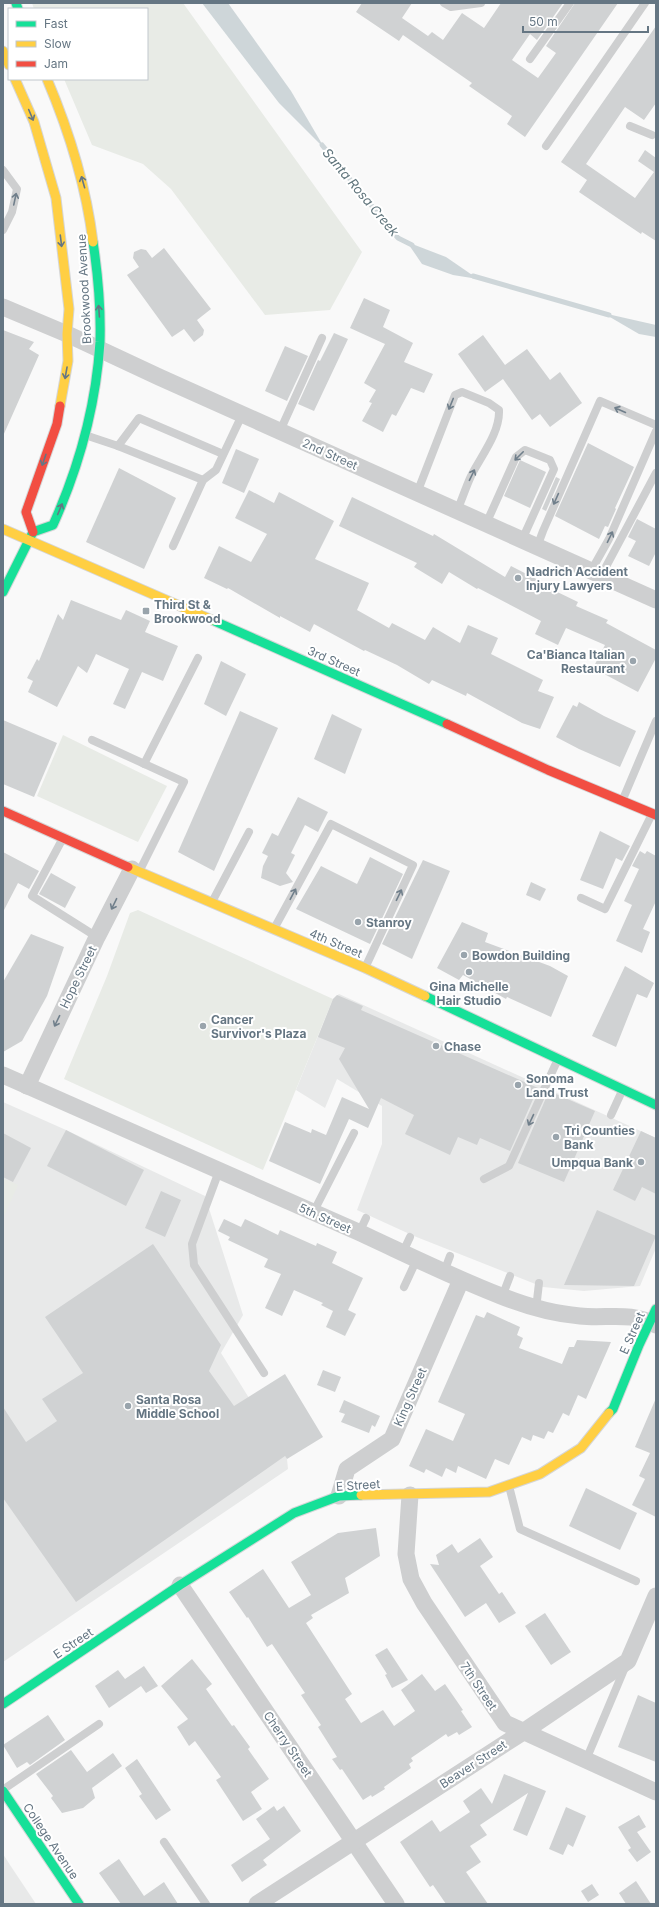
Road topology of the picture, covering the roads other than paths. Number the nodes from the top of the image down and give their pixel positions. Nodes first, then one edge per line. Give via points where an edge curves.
1 (444, 3) edge
2 (481, 3) edge
3 (570, 3) edge
4 (645, 3) edge
5 (3, 51) edge
6 (530, 60) dead end
7 (8, 63) edge
8 (15, 80) edge
9 (47, 80) edge
10 (630, 126) dead end
11 (655, 135) edge
12 (546, 146) dead end
13 (3, 170) edge
14 (3, 230) edge
15 (3, 308) edge
16 (67, 334) junction
17 (322, 338) dead end
18 (99, 350) junction
19 (242, 414) junction
20 (656, 425) edge
21 (280, 431) junction
22 (656, 431) edge
23 (84, 434) junction
24 (118, 446) junction
25 (224, 454) junction
26 (656, 473) edge
27 (203, 480) junction
28 (417, 493) junction
29 (457, 511) junction
30 (486, 524) junction
31 (3, 529) edge
32 (33, 532) junction
33 (28, 541) junction
34 (530, 544) junction
35 (173, 546) dead end
36 (596, 573) junction
37 (3, 592) edge
38 (656, 600) edge
39 (198, 658) dead end
40 (656, 721) edge
41 (92, 740) dead end
42 (144, 764) junction
43 (622, 800) junction
44 (3, 811) edge
45 (654, 814) edge
46 (249, 832) dead end
47 (64, 837) junction
48 (135, 871) junction
49 (581, 898) dead end
50 (211, 902) junction
51 (275, 929) junction
52 (97, 937) junction
53 (365, 968) junction
54 (558, 1058) junction
55 (3, 1076) edge
56 (27, 1086) junction
57 (622, 1090) junction
58 (656, 1105) edge
59 (611, 1115) dead end
60 (354, 1133) dead end
61 (219, 1171) junction
62 (484, 1179) dead end
63 (314, 1213) junction
64 (410, 1250) junction
65 (450, 1256) dead end
66 (444, 1272) junction
67 (510, 1276) dead end
68 (461, 1280) junction
69 (539, 1283) dead end
70 (404, 1287) dead end
71 (502, 1297) junction
72 (536, 1309) junction
73 (654, 1318) edge
74 (264, 1373) dead end
75 (509, 1485) junction
76 (410, 1495) junction
77 (339, 1496) junction
78 (636, 1581) dead end
79 (180, 1585) junction
80 (656, 1596) edge
81 (628, 1661) junction
82 (3, 1704) edge
83 (99, 1724) dead end
84 (523, 1732) junction
85 (586, 1760) junction
86 (3, 1791) edge
87 (656, 1792) edge
88 (354, 1841) junction
89 (164, 1842) dead end
90 (79, 1904) edge
91 (206, 1904) edge
92 (257, 1904) edge
93 (396, 1904) edge

1 - 2 lane via 451,7
3 - 6 lane
4 - 12 lane
5 - 7 street
8 -> 16 street, Brookwood Avenue via 34,122 56,198 69,309
18 -> 9 street, Brookwood Avenue via 100,317 95,243 85,187 61,111
10 - 11 lane
14 -> 13 lane via 12,212 17,189
15 - 16 street, 2nd Street
16 - 18 street, 2nd Street
16 -> 32 street, Brookwood Avenue via 68,361 57,424 26,512
17 - 21 lane
18 - 19 street, 2nd Street
18 - 23 street, Brookwood Avenue
19 - 21 street, 2nd Street
19 - 25 lane
20 -> 34 lane via 600,401 542,531
21 - 28 street, 2nd Street
36 -> 22 lane
23 - 24 lane
32 -> 23 street, Brookwood Avenue via 53,525 73,478
24 - 25 lane via 139,418
24 - 27 lane
25 - 27 lane via 216,470
26 - 36 lane
27 - 35 lane
28 - 29 street, 2nd Street
29 -> 28 lane via 470,477 499,419 499,410 489,403 462,392 455,395
29 - 30 street, 2nd Street
30 - 34 street, 2nd Street
34 -> 30 lane via 554,469 550,460 525,450 516,458
31 - 33 street, 3rd Street
32 - 33 street
33 - 37 street
33 - 43 street, 3rd Street via 345,678 548,770
34 - 36 street, 2nd Street
36 - 38 street, 2nd Street
39 - 42 lane
40 - 43 lane
41 - 42 lane
42 - 48 lane via 184,782
43 - 45 street, 3rd Street
44 - 47 street, 4th Street
45 - 49 lane via 605,909
46 - 50 lane
47 - 48 street, 4th Street
47 - 52 lane via 32,896
48 - 50 street, 4th Street
48 -> 52 street, Hope Street
50 - 51 street, 4th Street
51 - 53 street, 4th Street
51 - 53 lane via 331,824 413,865
52 -> 56 street, Hope Street
53 - 54 street, 4th Street
54 - 57 street, 4th Street
54 -> 62 lane via 509,1166
55 - 56 street, 5th Street
56 - 61 street, 5th Street
57 - 58 street, 4th Street
57 - 59 lane
60 - 63 lane
61 - 63 street, 5th Street
61 - 74 lane via 192,1244 194,1266
63 - 64 street, 5th Street via 362,1225
64 - 66 street, 5th Street
64 - 70 lane
65 - 66 lane
66 - 68 street, 5th Street
67 - 71 lane
68 - 71 street, 5th Street
68 - 77 street, King Street via 392,1439 347,1469
69 - 72 lane
71 - 72 street, 5th Street
72 - 73 street, 5th Street via 581,1316 626,1315
73 - 75 street, E Street via 613,1409 581,1448 540,1474
75 - 76 street, E Street via 489,1492
75 - 78 lane via 520,1529
76 - 77 street, E Street
76 - 84 street, 7th Street via 406,1554 411,1579 424,1603 505,1723
77 - 79 street, E Street via 294,1513
79 - 82 street, E Street
79 - 88 street, Cherry Street
80 - 81 street
81 - 84 street, Beaver Street
81 - 85 lane
83 - 86 lane
84 - 85 street, 7th Street
84 - 88 street, Beaver Street
85 - 87 street, 7th Street
86 - 90 street, College Avenue
88 - 92 street, Beaver Street
88 - 93 street, Cherry Street
89 - 91 lane

